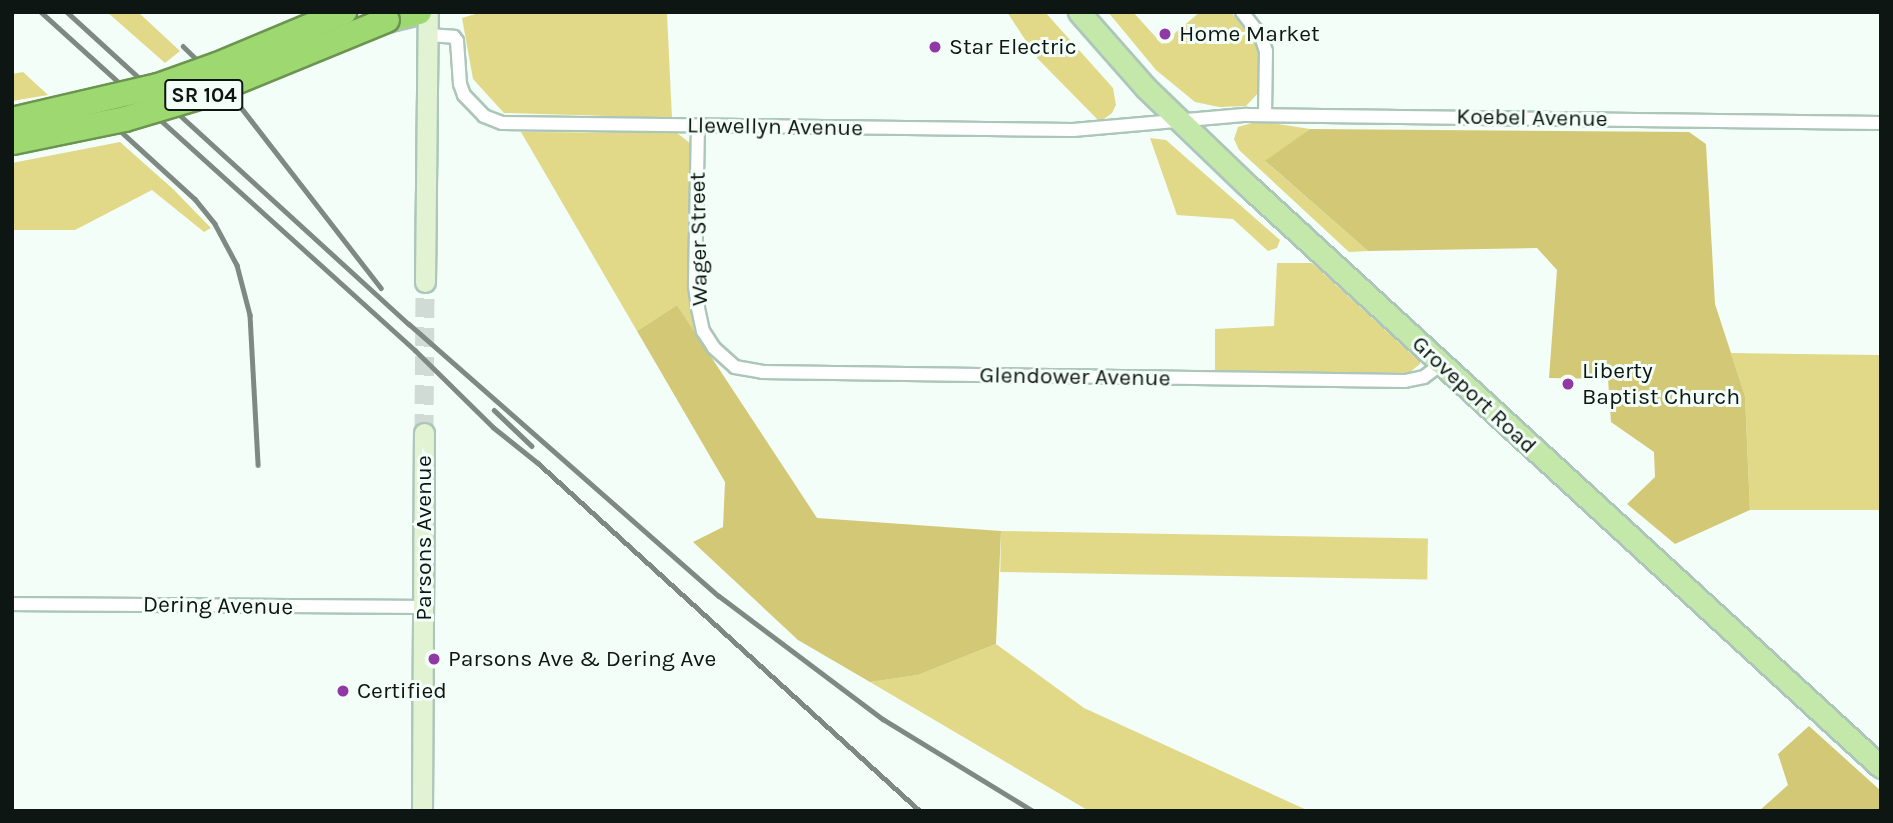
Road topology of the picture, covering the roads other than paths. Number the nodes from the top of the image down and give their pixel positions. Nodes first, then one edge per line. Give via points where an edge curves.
1 (330, 12) edge
2 (344, 12) edge
3 (419, 12) edge
4 (428, 12) edge
5 (1079, 12) edge
6 (1242, 12) edge
7 (396, 16) edge
8 (297, 32) junction
9 (428, 36) junction
10 (1265, 115) junction
11 (1184, 122) junction
12 (1881, 123) edge
13 (698, 126) junction
14 (13, 134) edge
15 (425, 282) tunnel mouth
16 (714, 348) joint
17 (1440, 365) junction
18 (424, 433) tunnel mouth
19 (12, 604) edge
20 (424, 607) junction
21 (1881, 767) edge
22 (422, 811) edge

1 - 8 highway, bridge
2 - 8 highway, SR 104, bridge
3 - 7 highway
4 - 9 street
5 - 11 main road, Groveport Road via 1103,43
6 - 10 street via 1261,36 1266,51
7 - 14 highway, SR 104, bridge via 199,97 125,119
8 - 14 highway, SR 104, bridge via 158,86
9 - 13 street, Llewellyn Avenue via 457,41 460,84 484,117 502,123
9 - 15 street
10 - 11 street, Koebel Avenue
10 - 12 street, Koebel Avenue
11 - 13 street, Llewellyn Avenue via 1073,130
11 - 17 main road, Groveport Road
13 - 16 street, Wager Street via 695,286 703,331
16 - 17 street, Glendower Avenue via 734,367 762,372 1405,381 1424,377
17 - 21 main road, Groveport Road
18 - 20 street, Parsons Avenue
19 - 20 street, Dering Avenue
20 - 22 street, Parsons Avenue

